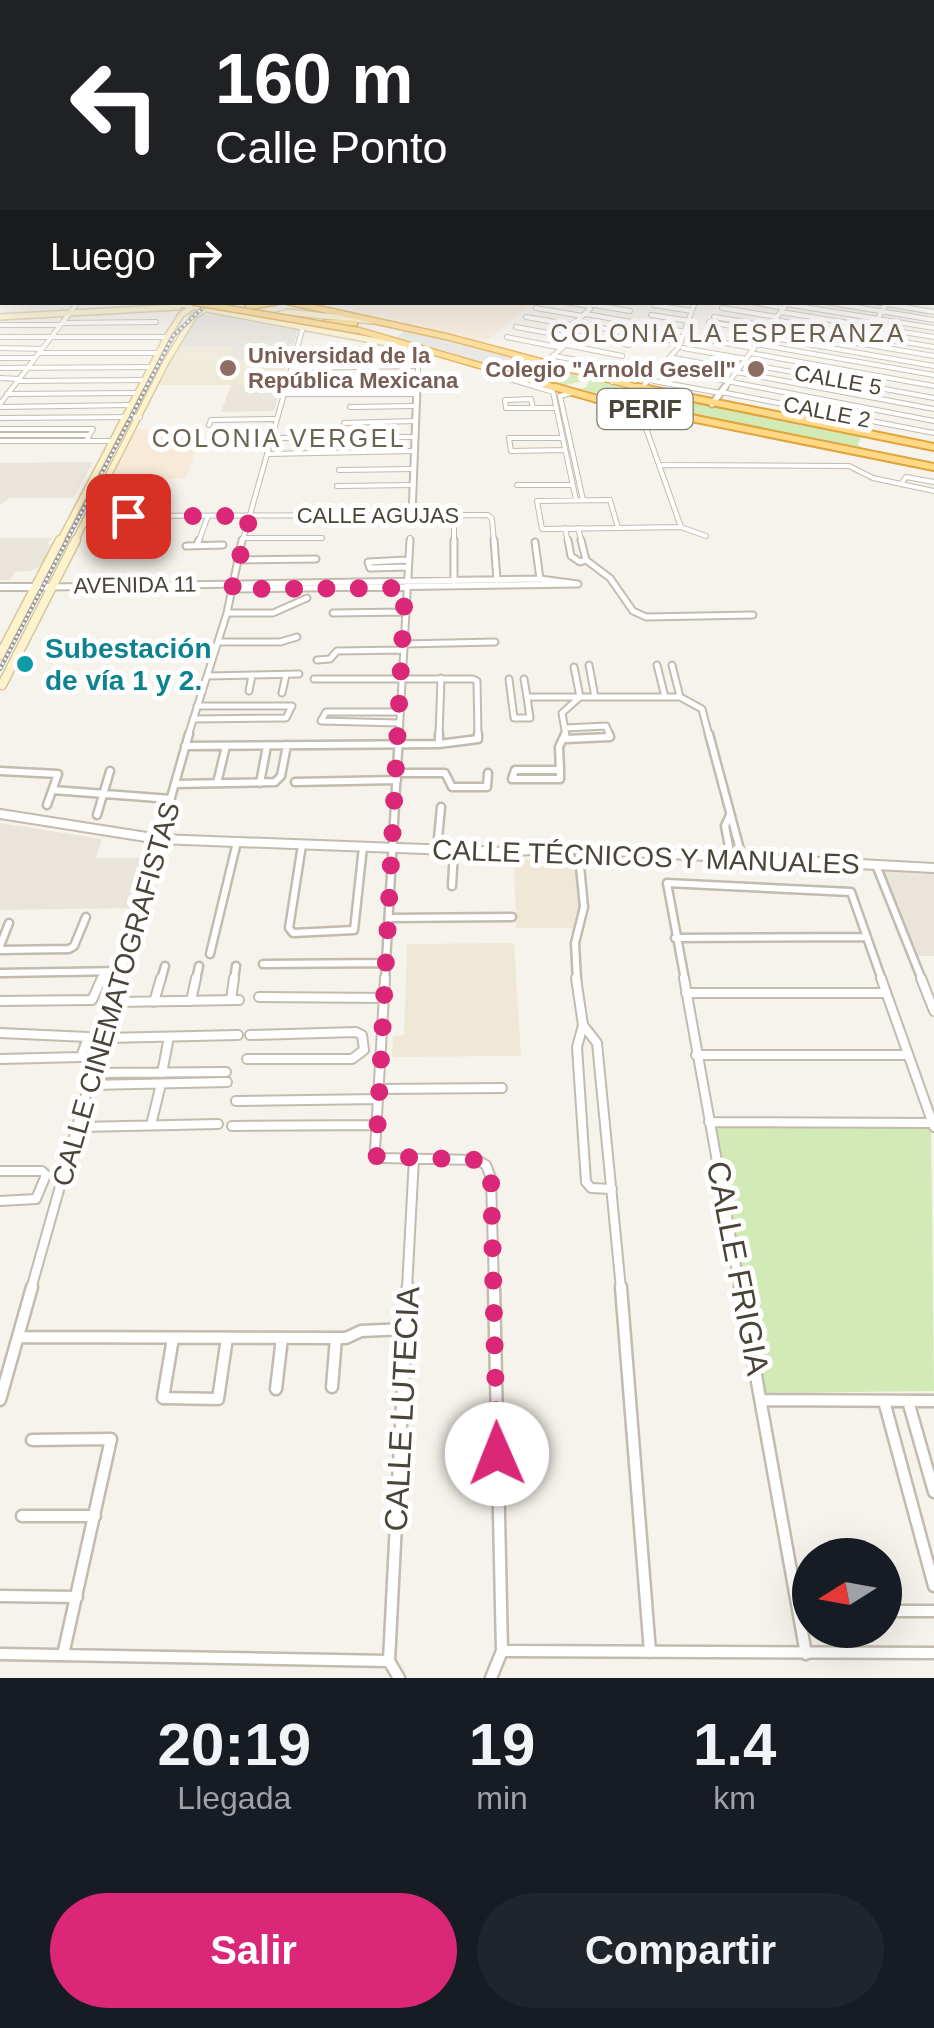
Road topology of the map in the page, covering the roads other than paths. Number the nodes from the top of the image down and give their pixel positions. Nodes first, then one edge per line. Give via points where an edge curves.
1 (76, 305) edge
2 (186, 305) edge
3 (193, 305) edge
4 (194, 305) edge
5 (199, 305) edge
6 (200, 305) edge
7 (232, 305) edge
8 (259, 305) edge
9 (298, 305) edge
10 (322, 305) edge
11 (587, 305) edge
12 (593, 305) edge
13 (654, 305) edge
14 (695, 305) edge
15 (843, 305) edge
16 (886, 305) edge
17 (897, 305) edge
18 (248, 307) junction
19 (536, 308) dead end
20 (722, 308) dead end
21 (314, 310) junction
22 (781, 310) edge
23 (630, 311) dead end
24 (692, 312) junction
25 (882, 312) junction
26 (934, 312) edge
27 (583, 315) junction
28 (651, 315) dead end
29 (0, 317) edge
30 (714, 317) dead end
31 (526, 318) dead end
32 (878, 319) junction
33 (64, 320) junction
34 (157, 320) dead end
35 (934, 320) edge
36 (375, 322) junction
37 (632, 322) dead end
38 (689, 322) junction
39 (709, 322) dead end
40 (573, 324) junction
41 (0, 325) edge
42 (386, 325) junction
43 (649, 325) dead end
44 (303, 327) junction
45 (516, 327) dead end
46 (874, 327) junction
47 (934, 328) edge
48 (767, 330) junction
49 (322, 331) junction
50 (622, 332) dead end
51 (686, 332) junction
52 (569, 335) junction
53 (869, 335) junction
54 (643, 336) dead end
55 (0, 337) edge
56 (51, 337) junction
57 (167, 337) junction
58 (507, 337) dead end
59 (694, 337) dead end
60 (934, 337) edge
61 (864, 344) junction
62 (630, 345) dead end
63 (682, 345) junction
64 (564, 346) junction
65 (934, 346) edge
66 (0, 348) edge
67 (419, 349) junction
68 (159, 353) junction
69 (860, 353) junction
70 (38, 354) junction
71 (356, 354) dead end
72 (749, 354) junction
73 (294, 355) junction
74 (553, 356) junction
75 (622, 356) dead end
76 (934, 356) edge
77 (0, 358) edge
78 (674, 358) dead end
79 (855, 362) junction
80 (545, 363) junction
81 (601, 364) dead end
82 (416, 366) junction
83 (486, 366) junction
84 (934, 366) edge
85 (152, 367) junction
86 (0, 368) edge
87 (27, 368) junction
88 (290, 368) junction
89 (664, 369) dead end
90 (736, 371) junction
91 (850, 371) junction
92 (639, 372) dead end
93 (582, 373) junction
94 (934, 376) edge
95 (0, 378) edge
96 (18, 380) junction
97 (145, 380) junction
98 (286, 380) junction
99 (416, 380) junction
100 (654, 380) dead end
101 (729, 381) junction
102 (844, 381) junction
103 (612, 382) junction
104 (644, 385) dead end
105 (934, 386) edge
106 (0, 390) edge
107 (565, 390) junction
108 (838, 391) junction
109 (9, 392) junction
110 (575, 392) junction
111 (720, 392) junction
112 (661, 393) junction
113 (137, 394) junction
114 (282, 394) junction
115 (416, 394) junction
116 (934, 398) edge
117 (833, 401) junction
118 (1, 403) edge
119 (712, 404) junction
120 (131, 406) junction
121 (416, 406) junction
122 (350, 407) dead end
123 (533, 408) junction
124 (556, 408) junction
125 (934, 409) edge
126 (650, 410) junction
127 (827, 412) junction
128 (126, 417) junction
129 (140, 417) junction
130 (642, 417) dead end
131 (0, 418) edge
132 (275, 420) junction
133 (823, 420) dead end
134 (934, 420) edge
135 (344, 422) dead end
136 (415, 422) junction
137 (209, 425) dead end
138 (934, 433) edge
139 (0, 435) edge
140 (415, 437) junction
141 (270, 438) junction
142 (562, 438) junction
143 (889, 438) junction
144 (86, 441) junction
145 (112, 441) junction
146 (934, 447) edge
147 (565, 450) junction
148 (414, 451) junction
149 (266, 454) junction
150 (874, 455) junction
151 (661, 466) junction
152 (934, 467) edge
153 (414, 468) junction
154 (339, 470) dead end
155 (934, 482) edge
156 (900, 484) junction
157 (414, 485) junction
158 (572, 485) junction
159 (337, 486) dead end
160 (518, 486) dead end
161 (934, 491) edge
162 (579, 500) junction
163 (412, 515) junction
164 (454, 515) junction
165 (88, 516) junction
166 (208, 516) junction
167 (250, 516) junction
168 (680, 527) junction
169 (565, 528) junction
170 (578, 528) junction
171 (618, 528) junction
172 (706, 536) dead end
173 (244, 538) junction
174 (322, 538) dead end
175 (410, 538) dead end
176 (536, 542) dead end
177 (223, 545) dead end
178 (186, 546) dead end
179 (198, 546) junction
180 (316, 559) dead end
181 (238, 560) junction
182 (586, 560) junction
183 (407, 564) junction
184 (540, 579) junction
185 (497, 580) junction
186 (454, 581) junction
187 (405, 584) junction
188 (232, 586) junction
189 (0, 587) edge
190 (37, 587) junction
191 (52, 587) junction
192 (307, 598) dead end
193 (404, 612) junction
194 (227, 613) junction
195 (334, 613) dead end
196 (753, 615) dead end
197 (296, 637) dead end
198 (218, 642) junction
199 (495, 642) dead end
200 (403, 647) junction
201 (0, 656) edge
202 (318, 660) dead end
203 (590, 665) dead end
204 (657, 665) dead end
205 (672, 665) dead end
206 (574, 666) dead end
207 (286, 674) junction
208 (299, 674) dead end
209 (252, 675) junction
210 (207, 676) junction
211 (440, 678) junction
212 (314, 679) dead end
213 (402, 679) junction
214 (509, 679) dead end
215 (524, 680) dead end
216 (2, 685) edge
217 (248, 691) dead end
218 (282, 693) dead end
219 (580, 697) junction
220 (595, 697) junction
221 (665, 697) junction
222 (680, 697) junction
223 (527, 698) junction
224 (197, 706) junction
225 (400, 712) junction
226 (193, 719) junction
227 (399, 723) junction
228 (565, 728) junction
229 (564, 739) junction
230 (398, 744) junction
231 (440, 744) junction
232 (287, 745) junction
233 (185, 746) junction
234 (226, 746) junction
235 (266, 746) junction
236 (560, 770) junction
237 (0, 771) edge
238 (110, 771) dead end
239 (488, 773) dead end
240 (397, 777) junction
241 (260, 782) junction
242 (294, 782) dead end
243 (175, 784) junction
244 (217, 784) junction
245 (53, 790) junction
246 (103, 793) junction
247 (171, 799) junction
248 (47, 805) dead end
249 (441, 806) dead end
250 (0, 814) edge
251 (731, 814) junction
252 (97, 815) dead end
253 (159, 839) junction
254 (237, 842) junction
255 (302, 845) junction
256 (364, 847) junction
257 (394, 849) junction
258 (437, 849) junction
259 (454, 850) junction
260 (579, 856) dead end
261 (731, 857) junction
262 (742, 858) junction
263 (876, 864) junction
264 (934, 868) edge
265 (452, 886) dead end
266 (86, 917) dead end
267 (512, 917) dead end
268 (390, 918) junction
269 (10, 923) dead end
270 (867, 937) junction
271 (675, 938) junction
272 (0, 948) edge
273 (210, 954) dead end
274 (387, 963) junction
275 (264, 964) dead end
276 (164, 966) dead end
277 (199, 966) dead end
278 (236, 966) dead end
279 (124, 971) junction
280 (105, 972) junction
281 (0, 973) edge
282 (686, 994) junction
283 (886, 994) junction
284 (258, 997) dead end
285 (385, 998) junction
286 (0, 1001) edge
287 (192, 1001) junction
288 (115, 1002) junction
289 (154, 1002) junction
290 (934, 1011) edge
291 (582, 1025) junction
292 (0, 1033) edge
293 (250, 1034) dead end
294 (238, 1035) dead end
295 (169, 1037) junction
296 (104, 1038) junction
297 (364, 1046) junction
298 (382, 1047) junction
299 (908, 1055) junction
300 (696, 1056) junction
301 (0, 1059) edge
302 (247, 1059) dead end
303 (162, 1073) junction
304 (94, 1074) junction
305 (161, 1084) junction
306 (91, 1085) junction
307 (502, 1088) dead end
308 (378, 1094) junction
309 (236, 1101) dead end
310 (710, 1122) junction
311 (218, 1124) dead end
312 (376, 1125) junction
313 (933, 1125) edge
314 (151, 1126) junction
315 (232, 1126) dead end
316 (79, 1127) junction
317 (414, 1158) junction
318 (0, 1171) edge
319 (612, 1189) junction
320 (0, 1201) edge
321 (406, 1329) junction
322 (18, 1337) junction
323 (173, 1338) junction
324 (228, 1338) junction
325 (282, 1338) junction
326 (336, 1338) junction
327 (332, 1387) dead end
328 (276, 1388) dead end
329 (0, 1400) edge
330 (763, 1400) junction
331 (884, 1401) junction
332 (908, 1401) junction
333 (934, 1401) edge
334 (32, 1440) dead end
335 (934, 1492) edge
336 (22, 1516) dead end
337 (94, 1516) junction
338 (792, 1546) edge
339 (934, 1586) edge
340 (0, 1596) edge
341 (77, 1597) junction
342 (902, 1611) edge
343 (934, 1611) edge
344 (806, 1648) edge
345 (502, 1651) junction
346 (650, 1652) junction
347 (934, 1652) edge
348 (0, 1654) edge
349 (806, 1654) junction
350 (63, 1655) junction
351 (389, 1660) junction
352 (399, 1678) edge
353 (491, 1678) edge

1 - 33 street
2 - 33 main road
3 - 57 main road
4 - 129 main road
5 - 44 main road
6 - 67 highway, PERIF, bridge via 362,331
7 - 18 highway, PERIF, bridge
8 - 18 highway
9 - 21 highway
10 - 21 street
11 - 27 street
12 - 23 street
13 - 24 street
14 - 24 street
15 - 25 street
16 - 25 street
17 - 26 street
18 - 42 highway, PERIF, bridge
19 - 27 street
20 - 22 street
21 - 36 highway
22 - 32 street
22 - 46 street
22 - 48 street
22 - 53 street
24 - 38 street
25 - 32 street
25 - 35 street
27 - 37 street
27 - 40 street
28 - 38 street
29 - 33 main road
30 - 48 street
31 - 40 street
32 - 46 street
32 - 47 street
33 - 34 street
33 - 41 street
33 - 56 street
36 - 42 highway
36 - 49 main road via 277,315
38 - 51 street
39 - 48 street
40 - 50 street
40 - 52 street
42 - 80 highway, PERIF
43 - 51 street
44 - 49 main road
44 - 73 street, CALLE CINEMATOGRAFISTAS
45 - 52 street
46 - 53 street
46 - 60 street
48 - 61 street
48 - 69 street
48 - 72 street
49 - 67 main road
51 - 63 street
52 - 62 street
52 - 64 street
53 - 61 street
53 - 65 street
54 - 63 street
55 - 56 street
56 - 57 street
56 - 70 street
57 - 68 main road
58 - 64 street
59 - 72 street
61 - 69 street
61 - 76 street
63 - 72 street
63 - 104 street
64 - 74 street
64 - 75 street
66 - 70 street
67 - 82 street
67 - 83 highway, PERIF
68 - 70 street
68 - 85 main road
69 - 79 street
69 - 84 street
70 - 77 street
70 - 87 street
71 - 73 street
72 - 79 street
72 - 90 street
72 - 91 street
72 - 102 street, CALLE 5
73 - 88 street, CALLE CINEMATOGRAFISTAS
74 - 80 street
74 - 81 street
78 - 90 street
79 - 91 street
79 - 94 street
80 - 93 highway, PERIF
82 - 88 street
82 - 99 street
83 - 107 highway, PERIF
83 - 124 street via 502,378 553,392
85 - 87 street
85 - 97 main road
86 - 87 street
87 - 96 street
88 - 98 street, CALLE CINEMATOGRAFISTAS
89 - 101 street
90 - 101 street
90 - 108 street
91 - 102 street
91 - 105 street
92 - 103 street via 622,370
93 - 103 highway, PERIF
93 - 107 highway via 584,386
95 - 96 street
96 - 97 street
96 - 109 street
97 - 113 main road
98 - 99 street
98 - 114 street, CALLE CINEMATOGRAFISTAS
99 - 115 street
100 - 111 street, CALLE 2
101 - 111 street
101 - 117 street
102 - 108 street
102 - 116 street, CALLE 5
103 - 112 highway, PERIF
106 - 109 street
107 - 110 highway, PERIF
108 - 117 street
108 - 125 street
109 - 113 street
109 - 118 street
110 - 126 highway, PERIF
110 - 162 street via 560,396
111 - 119 street
111 - 127 street, CALLE 2
112 - 119 highway, PERIF
112 - 126 highway via 683,406
113 - 120 main road
114 - 115 street
114 - 132 street, CALLE CINEMATOGRAFISTAS
115 - 121 street
117 - 127 street
117 - 134 street
118 - 120 street
119 - 143 highway, PERIF
120 - 128 main road
121 - 122 street
121 - 136 street
123 - 123 street via 506,408 504,400 531,399
123 - 124 street
124 - 142 street
126 - 150 highway, PERIF
127 - 133 street
127 - 138 street, CALLE 2
128 - 129 street
128 - 131 street
128 - 145 main road
129 - 165 main road
130 - 151 street
132 - 137 street
132 - 141 street, CALLE CINEMATOGRAFISTAS
135 - 136 street
136 - 140 street
139 - 144 street
139 - 144 street via 89,434
140 - 141 street
140 - 148 street
141 - 149 street, CALLE CINEMATOGRAFISTAS
142 - 147 street
142 - 147 street via 510,438 511,451
143 - 146 highway, PERIF
143 - 150 highway via 864,442
144 - 145 street
145 - 190 main road
147 - 158 street
148 - 149 street
148 - 153 street
149 - 167 street, CALLE CINEMATOGRAFISTAS
150 - 152 highway, PERIF
151 - 156 street via 850,466
151 - 168 street
153 - 154 street
153 - 157 street
155 - 156 street via 906,477
156 - 161 street
157 - 159 street
157 - 163 street
158 - 160 street
158 - 162 street
162 - 169 street via 538,501 542,529
162 - 171 street via 610,500
163 - 164 street, CALLE AGUJAS
163 - 167 street, CALLE AGUJAS
164 - 185 street, CALLE AGUJAS via 492,519
164 - 186 street
165 - 166 street, CALLE AGUJAS
165 - 191 main road
166 - 167 street, CALLE AGUJAS
166 - 179 street
167 - 173 street, CALLE CINEMATOGRAFISTAS
168 - 171 street
168 - 172 street
169 - 170 street
169 - 182 street via 571,556
170 - 171 street
170 - 182 street
173 - 174 street
173 - 181 street, CALLE CINEMATOGRAFISTAS
175 - 183 street
176 - 184 street
177 - 179 street
178 - 179 street
180 - 181 street
181 - 188 street, CALLE CINEMATOGRAFISTAS
182 - 196 street via 612,579 635,614
183 - 183 street via 368,562 370,568
183 - 187 street
184 - 185 street, AVENIDA 11
184 - 187 street, AVENIDA 11 via 578,584
185 - 186 street, AVENIDA 11
186 - 187 street, AVENIDA 11
187 - 188 street, AVENIDA 11
187 - 193 street
188 - 191 street, AVENIDA 11
188 - 194 street, CALLE CINEMATOGRAFISTAS
189 - 190 street, AVENIDA 11
190 - 191 street, AVENIDA 11
190 - 201 main road
191 - 216 main road
192 - 194 street via 273,613
193 - 195 street
193 - 200 street
194 - 198 street, CALLE CINEMATOGRAFISTAS
197 - 198 street
198 - 210 street, CALLE CINEMATOGRAFISTAS
199 - 200 street
200 - 202 street via 338,651
200 - 213 street
203 - 220 street
204 - 221 street
205 - 222 street
206 - 219 street
207 - 208 street
207 - 209 street
207 - 218 street
209 - 210 street
209 - 217 street
210 - 224 street, CALLE CINEMATOGRAFISTAS
211 - 213 street
211 - 231 street
211 - 231 street via 477,681 478,739
212 - 213 street
213 - 225 street
214 - 223 street via 514,718 530,718
215 - 223 street
219 - 220 street
219 - 223 street
219 - 228 street via 562,713
220 - 221 street
221 - 222 street
222 - 251 street via 702,709
224 - 226 street, CALLE CINEMATOGRAFISTAS
224 - 226 street via 292,706 286,718
225 - 227 street
225 - 227 street via 326,712 321,721
226 - 233 street, CALLE CINEMATOGRAFISTAS
227 - 230 street
228 - 229 street
228 - 229 street via 606,726 610,736
229 - 236 street
230 - 231 street
230 - 232 street
230 - 240 street
232 - 235 street
232 - 241 street via 280,780
233 - 234 street
233 - 243 street, CALLE CINEMATOGRAFISTAS
234 - 235 street
234 - 244 street
235 - 241 street
236 - 236 street via 558,781 512,779 514,770
237 - 245 street via 55,772
238 - 246 street
239 - 240 street via 487,786 452,787 446,773
240 - 242 street
240 - 257 street
241 - 244 street
243 - 244 street
243 - 247 street, CALLE CINEMATOGRAFISTAS
245 - 246 street
245 - 248 street
246 - 247 street
246 - 252 street
247 - 253 street, CALLE CINEMATOGRAFISTAS
249 - 258 street
250 - 253 street, CALLE TÉCNICOS Y MANUALES
251 - 261 street via 725,826
251 - 262 street
253 - 254 street, CALLE TÉCNICOS Y MANUALES
253 - 279 street, CALLE CINEMATOGRAFISTAS
254 - 255 street, CALLE TÉCNICOS Y MANUALES
254 - 273 street
255 - 256 street, CALLE TÉCNICOS Y MANUALES
255 - 256 street via 293,934 348,933 355,926
256 - 257 street, CALLE TÉCNICOS Y MANUALES
257 - 258 street, CALLE TÉCNICOS Y MANUALES
257 - 268 street
258 - 259 street, CALLE TÉCNICOS Y MANUALES
259 - 261 street, CALLE TÉCNICOS Y MANUALES
259 - 265 street
260 - 291 street via 584,913 574,943
261 - 262 street, CALLE TÉCNICOS Y MANUALES
262 - 263 street, CALLE TÉCNICOS Y MANUALES
263 - 264 street, CALLE TÉCNICOS Y MANUALES
263 - 290 street
266 - 272 street via 68,949
267 - 268 street
268 - 274 street
269 - 272 street
270 - 271 street
270 - 271 street, CALLE FRIGIA via 850,892 667,882
270 - 283 street
271 - 282 street, CALLE FRIGIA
274 - 275 street
274 - 285 street
276 - 289 street
277 - 287 street
278 - 287 street via 235,1000
279 - 280 street
279 - 288 street, CALLE CINEMATOGRAFISTAS
280 - 281 street
280 - 286 street via 92,1000
282 - 283 street
282 - 300 street, CALLE FRIGIA
283 - 299 street
284 - 285 street
285 - 298 street
287 - 289 street
288 - 289 street
288 - 296 street, CALLE CINEMATOGRAFISTAS
291 - 319 street via 597,1043
291 - 319 street via 577,1047 586,1182
292 - 301 street via 88,1036 81,1057
293 - 297 street via 356,1032
294 - 295 street
295 - 296 street
295 - 303 street
296 - 304 street, CALLE CINEMATOGRAFISTAS
297 - 298 street
297 - 302 street via 352,1058
298 - 308 street
299 - 300 street
299 - 313 street
300 - 310 street, CALLE FRIGIA
303 - 304 street
303 - 305 street via 226,1077
304 - 306 street, CALLE CINEMATOGRAFISTAS
305 - 306 street
305 - 314 street
306 - 316 street, CALLE CINEMATOGRAFISTAS
307 - 308 street
308 - 309 street
308 - 312 street
310 - 313 street
310 - 330 street, CALLE FRIGIA
311 - 314 street
312 - 315 street
312 - 317 street via 376,1156
314 - 316 street
316 - 322 street, CALLE CINEMATOGRAFISTAS
317 - 321 street, CALLE LUTECIA
317 - 345 street via 477,1160 491,1178
318 - 320 street via 46,1175 36,1199
319 - 346 street
321 - 326 street
321 - 351 street, CALLE LUTECIA
322 - 323 street
322 - 329 street, CALLE CINEMATOGRAFISTAS
323 - 324 street
323 - 324 street via 163,1398 218,1399
324 - 325 street
325 - 326 street
325 - 328 street
326 - 327 street
330 - 331 street
330 - 338 street, CALLE FRIGIA
331 - 332 street
331 - 339 street
332 - 333 street
332 - 335 street
334 - 337 street via 112,1439
336 - 337 street
337 - 341 street
340 - 341 street
341 - 350 street
342 - 343 street
344 - 349 street, CALLE FRIGIA
345 - 346 street
345 - 353 street
346 - 349 street
347 - 349 street
348 - 350 street
350 - 351 street
351 - 352 street

